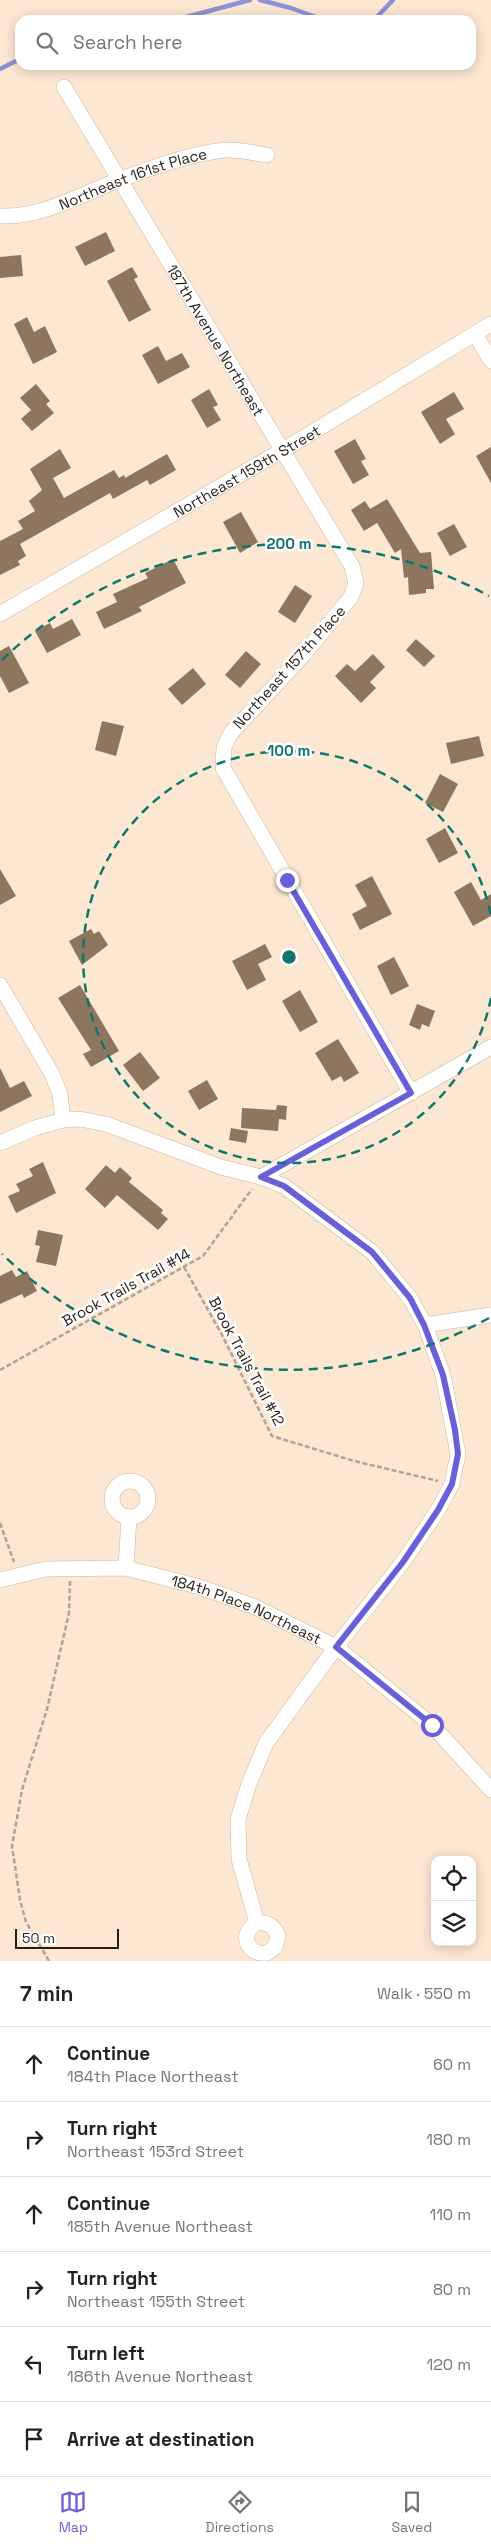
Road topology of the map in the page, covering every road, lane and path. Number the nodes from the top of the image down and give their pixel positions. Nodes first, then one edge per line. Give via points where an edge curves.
1 (64, 87) dead end
2 (267, 155) dead end
3 (119, 180) junction
4 (0, 216) edge
5 (491, 324) edge
6 (474, 334) junction
7 (491, 361) edge
8 (283, 450) junction
9 (351, 596) joint
10 (0, 614) edge
11 (0, 985) edge
12 (491, 1047) edge
13 (411, 1093) junction
14 (63, 1120) junction
15 (0, 1143) edge
16 (261, 1177) junction
17 (184, 1267) junction
18 (491, 1314) edge
19 (424, 1325) junction
20 (0, 1370) edge
21 (452, 1484) junction
22 (129, 1517) dead end
23 (0, 1523) edge
24 (70, 1567) junction
25 (126, 1568) junction
26 (19, 1575) junction
27 (0, 1580) edge
28 (336, 1647) junction
29 (491, 1790) edge
30 (257, 1923) dead end
31 (49, 1961) edge

1 - 3 street, 187th Avenue Northeast
2 - 3 street, Northeast 161st Place via 227,150 186,158
3 - 4 street, Northeast 161st Place via 67,202
3 - 8 street, 187th Avenue Northeast
5 - 6 street, Northeast 159th Street
6 - 7 street
6 - 8 street, Northeast 159th Street
8 - 9 street, 187th Avenue Northeast via 352,566 356,583
8 - 10 street, Northeast 159th Street
9 - 13 street, Northeast 157th Place via 305,653 231,733 224,747 223,768
11 - 14 street via 52,1074 60,1094
12 - 13 street
13 - 16 street
14 - 15 street
14 - 16 street via 80,1119 106,1124 221,1167
16 - 17 path, Brook Trails Trail #14 via 204,1256
16 - 19 street via 284,1186 372,1252 410,1298
17 - 20 path, Brook Trails Trail #14
17 - 21 path, Brook Trails Trail #12 via 272,1436 354,1461
18 - 19 street
19 - 21 street via 443,1375 455,1430 458,1454
21 - 28 street via 403,1562
22 - 25 street
23 - 26 path
24 - 25 street, 184th Place Northeast
24 - 26 street, 184th Place Northeast
24 - 31 path via 69,1613 47,1709 22,1790 12,1846 26,1922
25 - 28 street, 184th Place Northeast via 200,1587 253,1606
26 - 27 street, 184th Place Northeast
28 - 29 street, 184th Place Northeast via 432,1725
28 - 30 street via 266,1743 238,1819 239,1859

